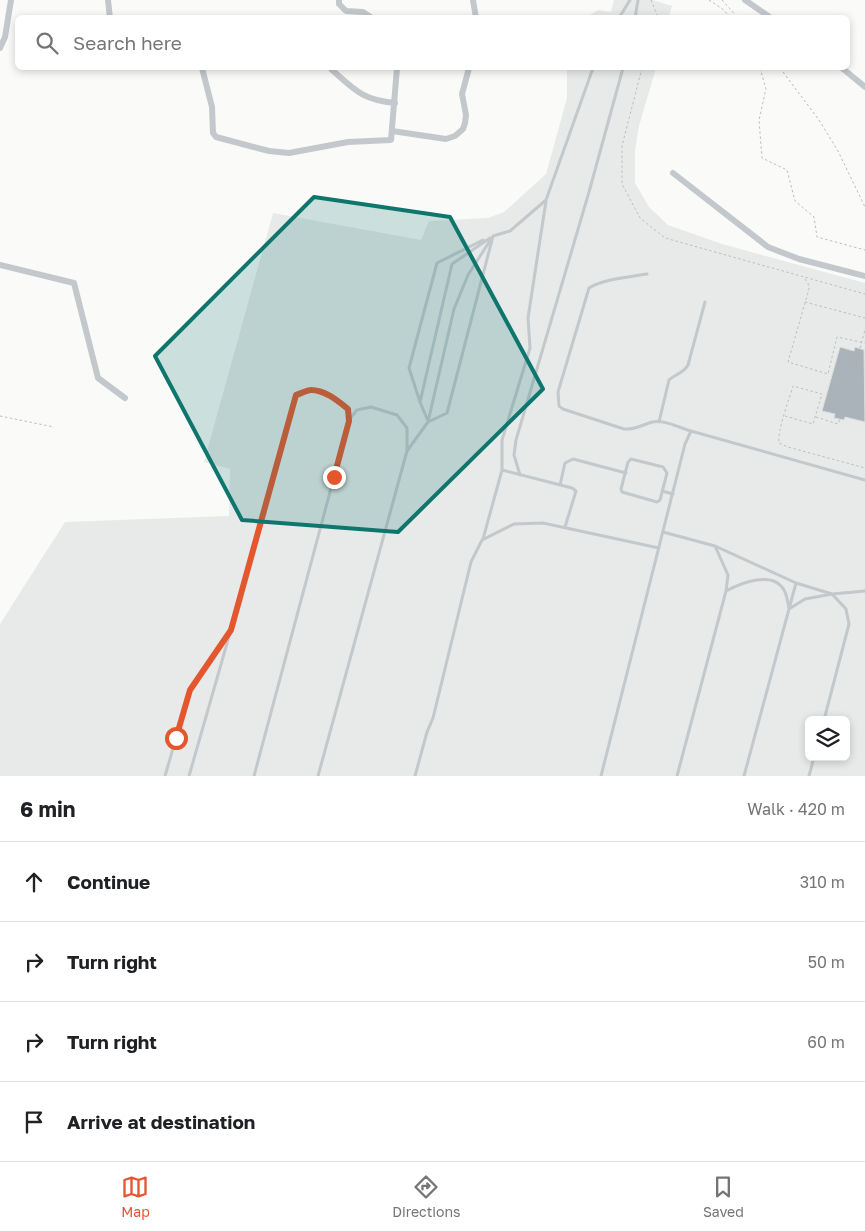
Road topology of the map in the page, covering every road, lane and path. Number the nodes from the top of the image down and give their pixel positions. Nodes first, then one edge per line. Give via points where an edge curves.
1 (11, 0) edge
2 (108, 0) edge
3 (339, 0) edge
4 (473, 0) edge
5 (630, 0) edge
6 (638, 0) edge
7 (651, 0) edge
8 (708, 0) edge
9 (722, 0) edge
10 (745, 0) edge
11 (110, 15) edge
12 (368, 15) edge
13 (476, 15) edge
14 (621, 15) edge
15 (636, 15) edge
16 (657, 15) edge
17 (728, 15) edge
18 (735, 15) edge
19 (767, 15) edge
20 (0, 48) edge
21 (203, 70) edge
22 (332, 70) edge
23 (396, 70) edge
24 (468, 70) edge
25 (592, 70) edge
26 (622, 70) edge
27 (641, 70) edge
28 (761, 70) edge
29 (782, 70) edge
30 (844, 70) edge
31 (865, 87) edge
32 (395, 103) junction
33 (392, 131) junction
34 (673, 173) dead end
35 (546, 200) junction
36 (865, 207) edge
37 (493, 236) junction
38 (865, 250) edge
39 (0, 265) edge
40 (646, 274) dead end
41 (865, 276) edge
42 (805, 278) junction
43 (865, 294) edge
44 (705, 302) dead end
45 (804, 302) junction
46 (865, 318) edge
47 (865, 330) edge
48 (862, 342) junction
49 (865, 344) edge
50 (860, 348) dead end
51 (125, 398) dead end
52 (420, 402) junction
53 (0, 416) edge
54 (784, 416) junction
55 (815, 416) junction
56 (840, 419) dead end
57 (349, 421) junction
58 (428, 422) junction
59 (658, 422) junction
60 (54, 427) dead end
61 (691, 431) junction
62 (407, 450) junction
63 (865, 468) edge
64 (502, 470) junction
65 (626, 473) junction
66 (520, 475) junction
67 (865, 480) edge
68 (560, 485) junction
69 (662, 491) junction
70 (673, 494) junction
71 (565, 527) junction
72 (663, 532) junction
73 (482, 540) junction
74 (715, 546) junction
75 (659, 548) junction
76 (796, 583) junction
77 (726, 591) junction
78 (865, 591) edge
79 (832, 594) junction
80 (789, 609) junction
81 (231, 630) junction
82 (825, 716) edge
83 (813, 761) edge
84 (165, 776) edge
85 (189, 776) edge
86 (254, 776) edge
87 (318, 776) edge
88 (415, 776) edge
89 (601, 776) edge
90 (677, 776) edge
91 (744, 776) edge
92 (808, 776) edge

1 - 20 street
2 - 11 street
3 - 12 street via 346,11
4 - 13 street
5 - 14 lane
6 - 15 lane
7 - 16 path
8 - 17 path
9 - 18 path
10 - 19 street
21 - 33 street via 212,107 213,133 220,139 269,151 296,153 348,142 391,140
22 - 32 street via 356,92 377,101
23 - 32 street
24 - 33 street via 462,94 465,123 455,136 446,139
25 - 35 lane
26 - 66 lane via 516,440 514,455
27 - 42 path via 622,146 622,184 640,218 665,238
28 - 38 path via 766,89 759,120 762,158 788,170 795,201 814,217 817,237
29 - 36 path via 838,151
30 - 31 street
32 - 33 street
34 - 41 street via 768,247 799,259
35 - 37 lane via 510,231
35 - 64 lane via 528,318 530,348 502,440
37 - 52 lane via 452,264
37 - 52 lane via 437,263 409,368
37 - 58 lane via 468,275 454,309
37 - 58 lane via 447,414
39 - 51 street via 74,283 98,378
40 - 59 lane via 602,282 589,288 558,400 562,409 624,429
42 - 43 path
42 - 45 path via 809,288
44 - 59 lane via 688,365 669,380
45 - 46 path
45 - 48 path via 788,362 828,374 837,337
47 - 48 path
48 - 49 path
48 - 50 path
52 - 58 lane
53 - 60 path
54 - 55 path via 813,424
54 - 55 path via 793,386 822,394
54 - 63 path via 779,443
55 - 56 path via 838,424
57 - 62 lane via 357,410 371,407 396,415 407,428
57 - 81 lane via 348,409 323,392 311,390 296,395
57 - 86 lane
58 - 62 lane
59 - 61 lane
61 - 67 lane
61 - 70 lane
62 - 87 lane
64 - 66 lane
64 - 73 lane
65 - 68 lane via 572,459 565,463
65 - 69 lane via 622,492 657,502
65 - 69 lane via 631,459 663,467 667,473
66 - 68 lane
68 - 71 lane via 576,491
69 - 70 lane
70 - 72 lane
71 - 73 lane via 543,522 514,524
71 - 75 lane
72 - 74 lane
72 - 75 lane
73 - 88 lane via 471,562 433,718
74 - 76 lane
74 - 77 lane via 728,575
75 - 89 lane
76 - 79 lane
76 - 80 lane
77 - 80 lane via 743,582 775,582 784,589
77 - 90 lane
78 - 79 lane
79 - 80 lane via 805,599
79 - 82 lane via 846,609 849,624
80 - 91 lane
81 - 84 lane via 190,690
81 - 85 lane
83 - 92 lane

